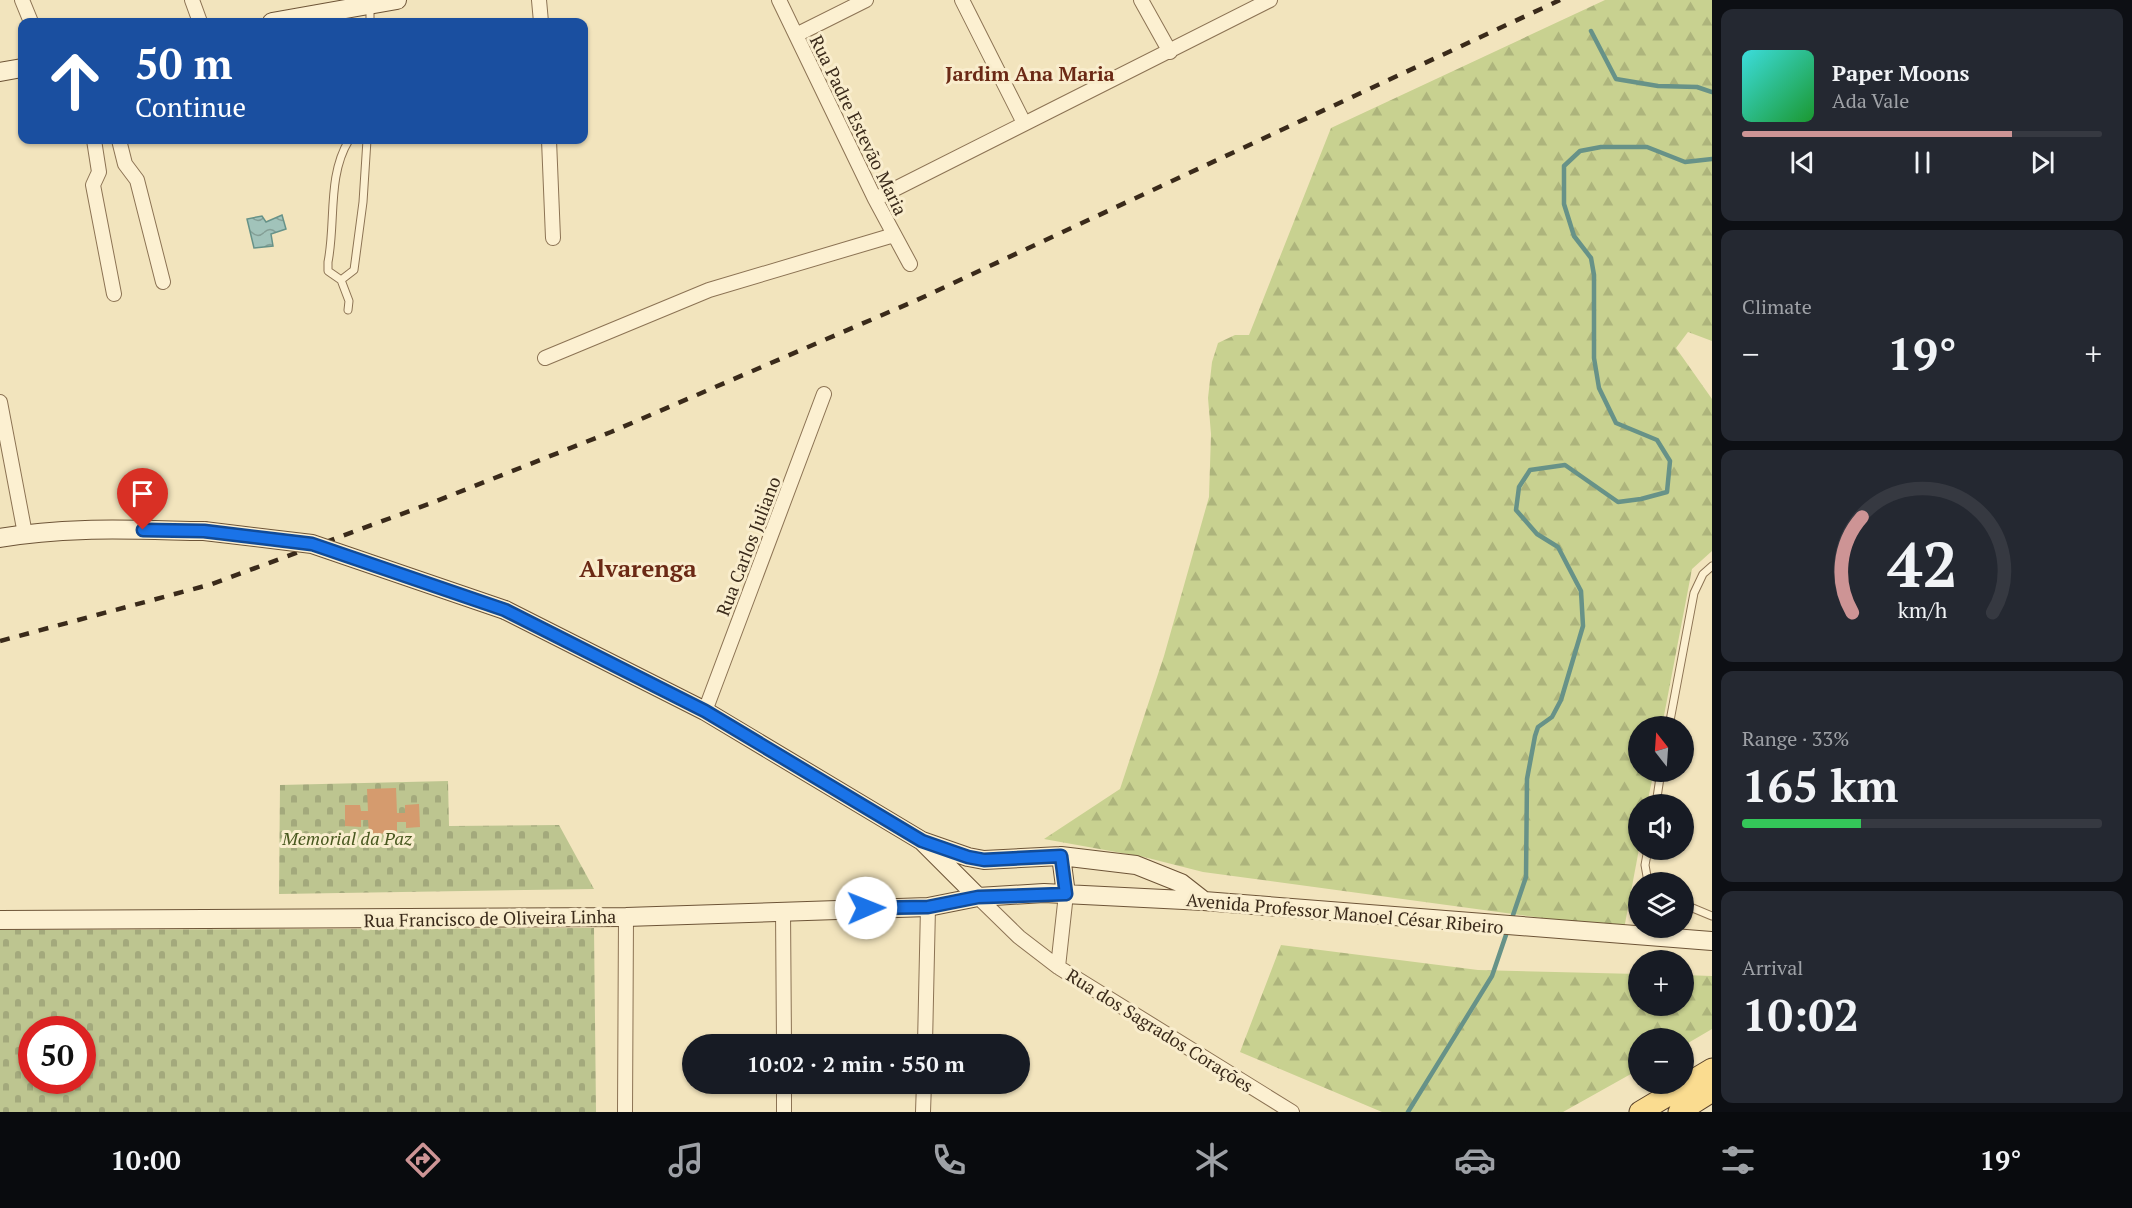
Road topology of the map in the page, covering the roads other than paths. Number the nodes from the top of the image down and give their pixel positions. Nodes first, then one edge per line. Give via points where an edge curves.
1 (22, 0) edge
2 (192, 0) edge
3 (397, 0) edge
4 (539, 0) edge
5 (779, 0) edge
6 (866, 0) edge
7 (962, 0) edge
8 (1141, 0) edge
9 (1270, 0) edge
10 (367, 8) edge
11 (29, 18) edge
12 (199, 18) edge
13 (299, 18) edge
14 (541, 18) edge
15 (796, 35) junction
16 (1170, 52) junction
17 (18, 69) edge
18 (0, 72) edge
19 (1024, 123) junction
20 (95, 144) edge
21 (120, 144) edge
22 (347, 144) edge
23 (367, 144) edge
24 (549, 144) edge
25 (125, 164) junction
26 (99, 172) junction
27 (875, 199) junction
28 (894, 235) junction
29 (553, 238) dead end
30 (910, 264) dead end
31 (341, 280) junction
32 (164, 282) dead end
33 (114, 294) dead end
34 (348, 310) dead end
35 (545, 358) dead end
36 (824, 394) dead end
37 (0, 402) edge
38 (25, 534) junction
39 (0, 538) edge
40 (1712, 566) edge
41 (705, 711) junction
42 (1671, 716) edge
43 (922, 841) junction
44 (1061, 856) junction
45 (1066, 894) junction
46 (978, 897) junction
47 (1204, 901) junction
48 (928, 907) junction
49 (1694, 909) edge
50 (783, 910) junction
51 (1712, 916) edge
52 (626, 917) junction
53 (0, 920) edge
54 (1712, 941) edge
55 (1059, 967) junction
56 (784, 1034) edge
57 (925, 1034) edge
58 (1712, 1069) edge
59 (1712, 1091) edge
60 (784, 1094) edge
61 (924, 1094) edge
62 (625, 1112) edge
63 (784, 1112) edge
64 (923, 1112) edge
65 (1292, 1112) edge
66 (1640, 1112) edge
67 (1678, 1112) edge

1 - 11 street
2 - 12 street
3 - 10 main road
4 - 14 street
5 - 15 street, Rua Padre Estevão Maria
6 - 15 street
7 - 19 street
8 - 16 street
9 - 16 street
10 - 13 main road
15 - 27 street, Rua Padre Estevão Maria
16 - 19 street
17 - 18 main road
19 - 27 street
20 - 26 street
21 - 25 street
22 - 31 lane via 339,157 328,262 328,270
23 - 31 lane via 354,270
24 - 29 street
25 - 26 street via 112,164
25 - 32 street via 137,180
26 - 33 street via 93,185
27 - 28 street, Rua Padre Estevão Maria
28 - 30 street, Rua Padre Estevão Maria
28 - 35 street via 709,290
31 - 34 lane via 349,301
36 - 41 street, Rua Carlos Juliano
37 - 38 street
38 - 39 main road
38 - 41 main road, bridge via 204,531 312,544 505,610
40 - 42 lane via 1694,592
41 - 43 main road
43 - 44 main road via 984,860
43 - 46 main road
44 - 45 main road
44 - 47 main road via 1136,865 1181,883
45 - 46 main road, Avenida Professor Manoel César Ribeiro
45 - 47 main road, Avenida Professor Manoel César Ribeiro
45 - 55 street
46 - 48 main road, Rua Francisco de Oliveira Linha
46 - 55 street, Rua dos Sagrados Corações via 1019,937
47 - 54 main road, Avenida Professor Manoel César Ribeiro
48 - 50 main road, Rua Francisco de Oliveira Linha
48 - 57 street
49 - 51 lane
50 - 52 main road, Rua Francisco de Oliveira Linha
50 - 56 street
52 - 53 main road, Rua Francisco de Oliveira Linha
52 - 62 street
55 - 65 street, Rua dos Sagrados Corações
58 - 66 main road
59 - 67 main road
60 - 63 street
61 - 64 street

